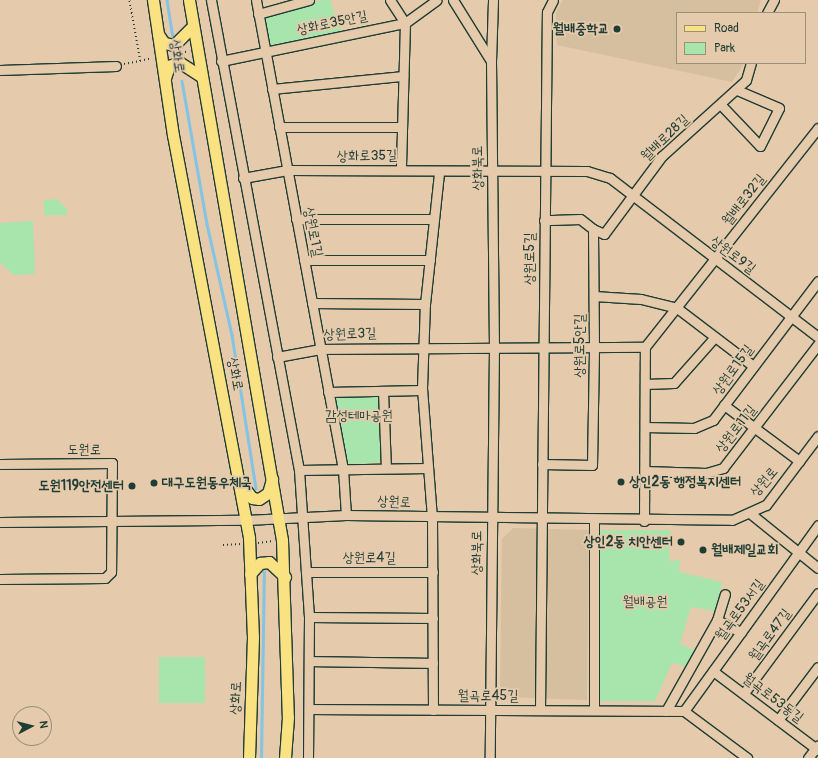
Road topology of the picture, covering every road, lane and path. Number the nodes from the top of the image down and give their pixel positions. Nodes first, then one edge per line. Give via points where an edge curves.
1 (129, 0) edge
2 (153, 0) edge
3 (189, 0) edge
4 (211, 0) edge
5 (256, 0) edge
6 (309, 0) edge
7 (390, 0) edge
8 (436, 0) edge
9 (453, 0) edge
10 (493, 0) edge
11 (553, 0) edge
12 (774, 0) edge
13 (768, 12) edge
14 (258, 14) junction
15 (405, 23) junction
16 (193, 26) junction
17 (158, 34) junction
18 (265, 52) junction
19 (221, 61) junction
20 (491, 61) junction
21 (751, 64) edge
22 (116, 66) joint
23 (0, 70) edge
24 (404, 76) junction
25 (202, 77) junction
26 (165, 78) junction
27 (272, 89) junction
28 (737, 90) junction
29 (722, 106) junction
30 (279, 127) junction
31 (402, 127) junction
32 (818, 128) edge
33 (401, 169) junction
34 (287, 170) junction
35 (438, 173) junction
36 (492, 173) junction
37 (544, 173) junction
38 (243, 178) junction
39 (632, 195) junction
40 (296, 219) junction
41 (434, 219) junction
42 (544, 220) junction
43 (593, 229) junction
44 (716, 259) junction
45 (304, 260) junction
46 (430, 260) junction
47 (818, 281) edge
48 (594, 296) junction
49 (312, 303) junction
50 (425, 304) junction
51 (677, 308) junction
52 (790, 316) junction
53 (818, 337) edge
54 (714, 338) junction
55 (818, 344) edge
56 (544, 346) junction
57 (594, 346) junction
58 (423, 347) junction
59 (494, 347) junction
60 (645, 347) junction
61 (320, 349) junction
62 (277, 357) junction
63 (753, 366) junction
64 (645, 384) junction
65 (422, 390) junction
66 (383, 391) junction
67 (328, 392) junction
68 (724, 405) junction
69 (645, 427) junction
70 (755, 429) junction
71 (818, 436) edge
72 (799, 461) junction
73 (0, 464) edge
74 (542, 464) junction
75 (386, 468) junction
76 (428, 468) junction
77 (343, 469) junction
78 (299, 470) junction
79 (645, 471) junction
80 (272, 476) junction
81 (241, 483) junction
82 (751, 514) junction
83 (346, 515) junction
84 (303, 517) junction
85 (279, 518) junction
86 (432, 518) junction
87 (491, 518) junction
88 (111, 520) junction
89 (246, 520) junction
90 (541, 520) junction
91 (594, 520) junction
92 (644, 521) junction
93 (0, 522) edge
94 (818, 525) edge
95 (282, 540) junction
96 (249, 544) junction
97 (223, 545) dead end
98 (798, 553) junction
99 (818, 568) edge
100 (306, 572) junction
101 (433, 572) junction
102 (250, 574) junction
103 (285, 577) junction
104 (0, 579) edge
105 (818, 593) edge
106 (725, 594) dead end
107 (309, 617) junction
108 (433, 618) junction
109 (718, 620) junction
110 (741, 632) junction
111 (310, 661) junction
112 (433, 663) junction
113 (818, 667) edge
114 (713, 671) junction
115 (744, 693) junction
116 (310, 710) junction
117 (433, 710) junction
118 (490, 710) junction
119 (540, 710) junction
120 (594, 710) junction
121 (666, 711) junction
122 (684, 711) junction
123 (778, 720) junction
124 (817, 748) edge
125 (249, 758) edge
126 (285, 758) edge
127 (308, 758) edge
128 (490, 758) edge
129 (747, 758) edge
130 (808, 758) edge

1 - 22 path via 140,61
2 - 17 main road, 상화로
3 - 16 main road, 상화로
4 - 19 street
5 - 14 street, 상원로1길
6 - 14 street, 상화로35안길
7 - 15 street
8 - 15 street
9 - 20 street
10 - 20 street, 상화북로
11 - 37 street, 상원로5길 via 547,12
12 - 13 street
14 - 18 street, 상원로1길
15 - 18 street, 상화로35안길
15 - 24 street
16 - 17 main road via 174,46 164,43
16 - 25 main road, 상화로
17 - 26 main road, 상화로
18 - 19 street, 상화로35안길
18 - 27 street, 상원로1길
19 - 38 street
20 - 36 street, 상화북로
21 - 28 street, 월배로28길 via 746,80
22 - 23 street
24 - 27 street
24 - 31 street
25 - 26 main road via 179,62 169,66
25 - 80 main road, 상화로 via 231,258
26 - 81 main road, 상화로 via 173,135
27 - 30 street, 상원로1길
28 - 29 street, 월배로28길
28 - 29 street via 779,108 760,146
29 - 39 street, 월배로28길 via 662,156
30 - 31 street
30 - 34 street, 상원로1길
31 - 33 street
32 - 44 street, 월배로32길
33 - 34 street, 상화로35길
33 - 35 street, 상화로35길
34 - 38 street, 상화로35길
34 - 40 street, 상원로1길
35 - 36 street, 상화로35길
35 - 41 street
36 - 37 street, 상원로9길
36 - 59 street, 상화북로
37 - 39 street, 상원로9길 via 587,171 610,178
37 - 42 street, 상원로5길
38 - 62 street
39 - 43 street via 604,234
39 - 44 street, 상원로9길
40 - 41 street
40 - 45 street, 상원로1길
41 - 46 street
42 - 43 street via 580,219
42 - 56 street, 상원로5길
43 - 48 street, 상원로5안길
44 - 51 street, 월배로32길
44 - 52 street, 상원로9길
45 - 46 street
45 - 49 street, 상원로1길
46 - 50 street
47 - 52 street, 상원로15길
48 - 51 street via 641,298
48 - 57 street, 상원로5안길
49 - 50 street
49 - 61 street, 상원로1길
50 - 58 street
51 - 54 street
51 - 60 street, 월배로32길
52 - 53 street, 상원로9길
52 - 63 street, 상원로15길
54 - 63 street
54 - 64 street via 674,383
55 - 70 street, 상원로11길
56 - 57 street
56 - 59 street
56 - 74 street, 상원로5길
57 - 60 street
57 - 74 street, 상원로5안길 via 592,465
58 - 59 street
58 - 61 street, 상원로3길
58 - 65 street
59 - 87 street, 상화북로
60 - 64 street
61 - 62 street, 상원로3길
61 - 67 street, 상원로1길
62 - 78 street
63 - 68 street, 상원로15길
64 - 69 street
65 - 66 street
65 - 76 street
66 - 67 street
66 - 75 street
67 - 77 street, 상원로1길
68 - 69 street, 상원로15길 via 713,420 694,428
68 - 70 street
69 - 79 street
70 - 72 street
70 - 79 street, 상원로11길 via 723,468 706,473
71 - 72 street, 상원로
72 - 82 street, 상원로 via 766,505
73 - 88 street, 도원로 via 112,463
74 - 90 street, 상원로5길
75 - 76 street
75 - 77 street
76 - 86 street
77 - 78 street
77 - 83 street, 상원로1길
78 - 84 street
79 - 92 street
80 - 81 main road via 268,493 259,499 246,493
80 - 85 main road, 상화로
81 - 89 main road, 상화로
82 - 92 street, 상원로 via 732,520
82 - 98 street
83 - 84 street, 상원로
83 - 86 street, 상원로
84 - 85 street, 상원로
84 - 100 street
85 - 89 street, 상원로
85 - 95 main road, 상화로
86 - 87 street, 상원로
86 - 101 street
87 - 90 street, 상원로
87 - 118 street, 상화북로
88 - 89 street
88 - 93 street
88 - 104 street, 도원로 via 111,572 105,578
89 - 96 main road, 상화로
90 - 91 street, 상원로
90 - 119 street
91 - 92 street, 상원로
91 - 120 street
94 - 98 street, 월곡로53서길
95 - 96 path
95 - 103 main road, 상화로
96 - 97 path
96 - 102 main road, 상화로
98 - 99 street
98 - 110 street, 월곡로53서길
100 - 101 street, 상원로4길
100 - 107 street
101 - 108 street
102 - 103 main road via 260,563 269,562
102 - 125 main road, 상화로
103 - 126 main road, 상화로 via 288,717
105 - 115 street, 월곡로47길
106 - 109 street
107 - 108 street
107 - 111 street
108 - 112 street
109 - 110 street
109 - 121 street
110 - 114 street, 월곡로53서길
111 - 112 street
111 - 116 street
112 - 117 street
113 - 123 street
114 - 115 street, 월곡로53동길
114 - 122 street, 월곡로53서길
115 - 123 street, 월곡로53동길
116 - 117 street, 월곡로45길
116 - 127 street
117 - 118 street, 월곡로45길
118 - 119 street, 월곡로45길
118 - 128 street, 상화북로
119 - 120 street, 월곡로45길
120 - 121 street, 월곡로45길
121 - 122 street, 월곡로45길
122 - 129 street
123 - 124 street, 월곡로53동길
124 - 130 street, 월곡로53동길

